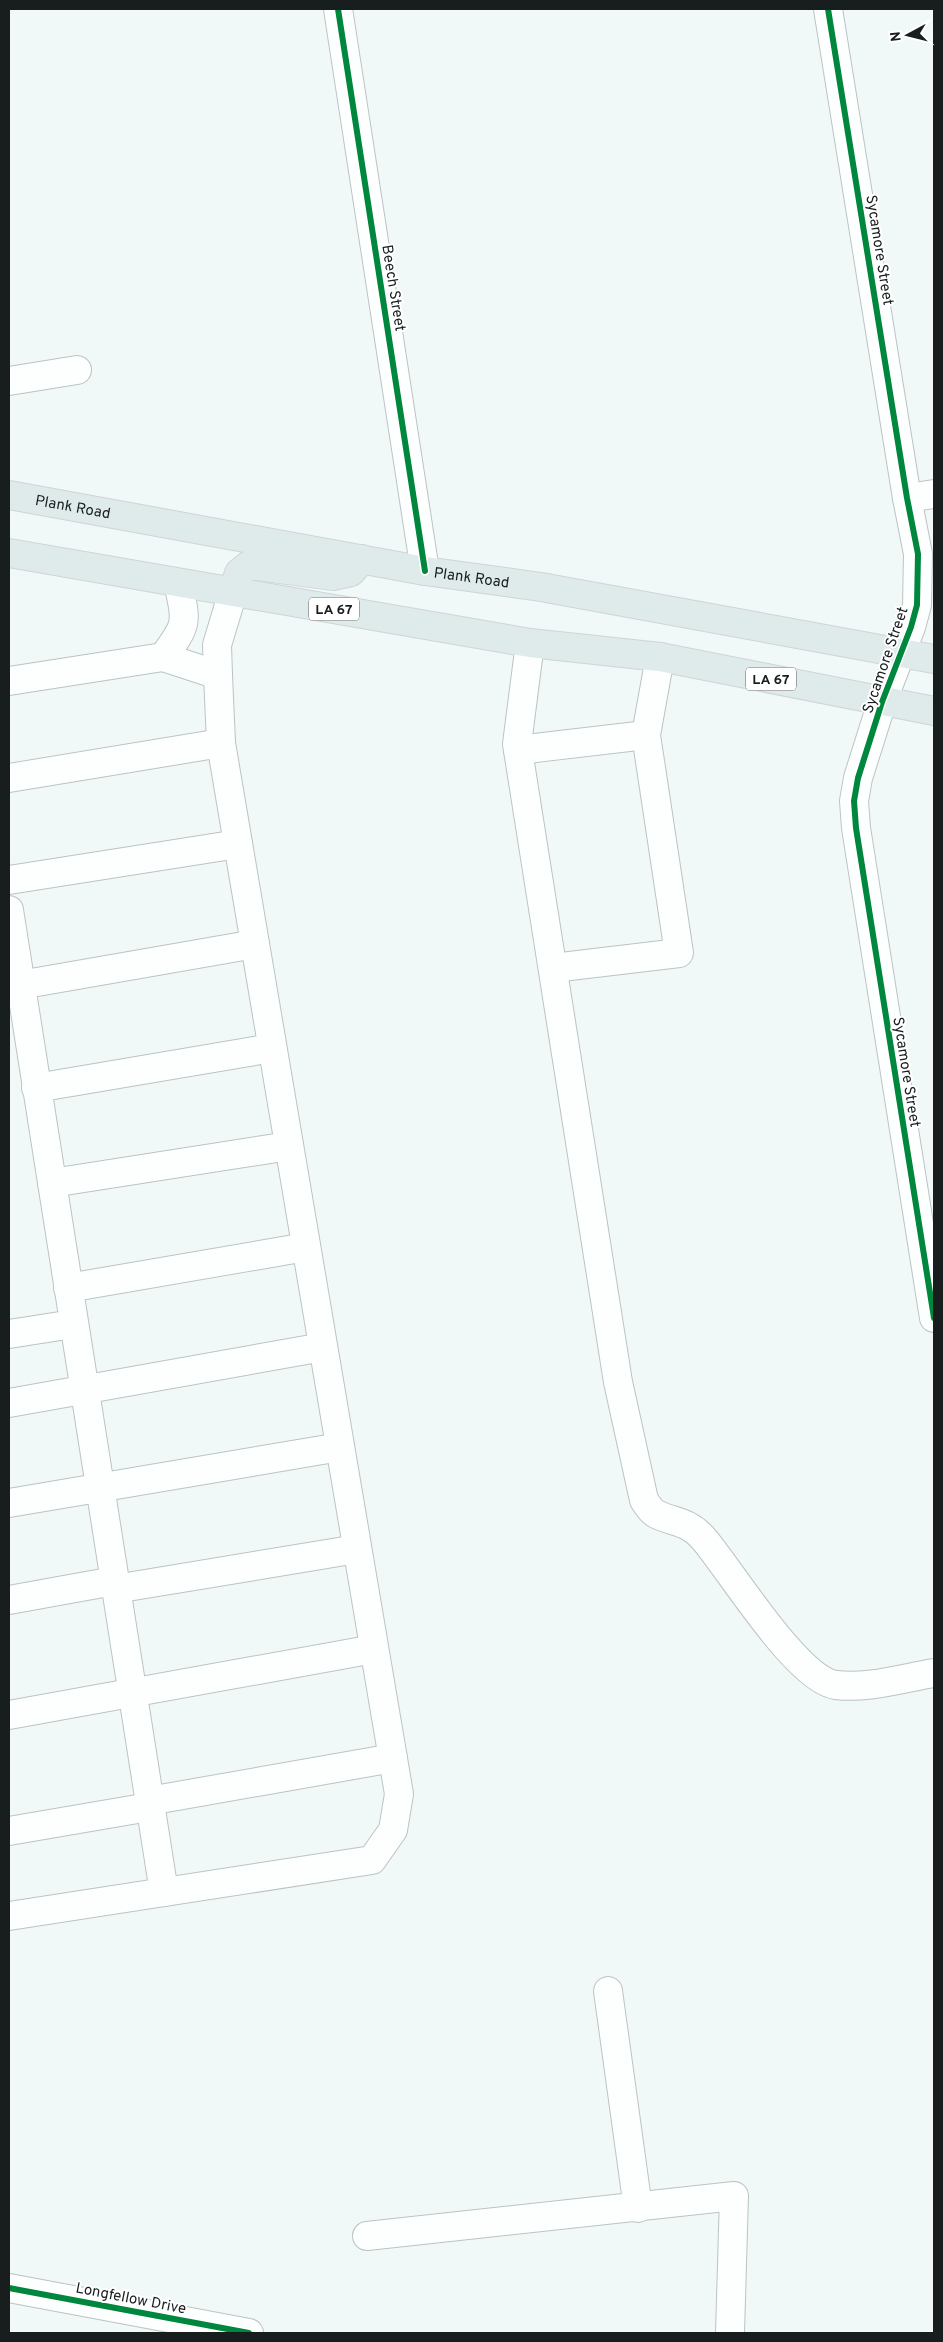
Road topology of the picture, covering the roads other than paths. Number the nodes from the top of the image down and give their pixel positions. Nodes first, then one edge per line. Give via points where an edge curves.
1 (338, 9) edge
2 (828, 9) edge
3 (77, 370) dead end
4 (9, 381) edge
5 (934, 494) edge
6 (9, 495) edge
7 (907, 498) junction
8 (9, 553) edge
9 (362, 559) junction
10 (425, 571) junction
11 (178, 583) junction
12 (233, 592) junction
13 (530, 643) junction
14 (901, 652) junction
15 (163, 657) junction
16 (660, 657) junction
17 (934, 659) edge
18 (218, 675) junction
19 (9, 681) edge
20 (882, 702) junction
21 (934, 711) edge
22 (646, 734) junction
23 (221, 743) junction
24 (518, 750) junction
25 (9, 778) edge
26 (238, 844) junction
27 (9, 880) edge
28 (9, 910) edge
29 (255, 944) junction
30 (553, 968) junction
31 (20, 985) junction
32 (272, 1048) junction
33 (36, 1088) junction
34 (289, 1146) junction
35 (52, 1183) junction
36 (306, 1247) junction
37 (68, 1288) junction
38 (934, 1318) edge
39 (73, 1324) junction
40 (9, 1334) edge
41 (323, 1347) junction
42 (84, 1389) junction
43 (9, 1403) edge
44 (340, 1447) junction
45 (99, 1489) junction
46 (9, 1503) edge
47 (357, 1549) junction
48 (115, 1585) junction
49 (9, 1600) edge
50 (374, 1649) junction
51 (934, 1673) edge
52 (131, 1692) junction
53 (9, 1715) edge
54 (393, 1758) junction
55 (149, 1804) junction
56 (9, 1831) edge
57 (164, 1892) junction
58 (9, 1916) edge
59 (608, 1991) dead end
60 (638, 2208) junction
61 (367, 2236) dead end
62 (9, 2288) edge
63 (249, 2333) edge
64 (730, 2333) edge

1 - 10 street, Beech Street
2 - 7 street, Sycamore Street
3 - 4 street
5 - 7 street
6 - 9 main road, Plank Road
7 - 14 street, Sycamore Street via 918,554 919,582 916,612
8 - 11 main road, LA 67
9 - 10 main road, Plank Road
9 - 12 main road via 351,572 333,576 249,564 239,573
10 - 14 main road, Plank Road via 540,586
11 - 12 main road, LA 67
11 - 15 street via 186,616 180,635
12 - 13 main road, LA 67
12 - 18 street via 217,645
13 - 16 main road, LA 67
13 - 24 street
14 - 17 main road, Plank Road
14 - 20 street, Sycamore Street
15 - 18 street
15 - 19 street
16 - 20 main road, LA 67
16 - 22 street
18 - 23 street
20 - 21 main road, LA 67
20 - 38 street, Sycamore Street via 858,778 854,801 856,828
22 - 24 street
22 - 30 street via 679,953
23 - 25 street
23 - 26 street
24 - 30 street
26 - 27 street
26 - 29 street
28 - 31 street
29 - 31 street
29 - 32 street
30 - 51 street via 618,1382 644,1500 655,1513 694,1528 762,1618 816,1675 834,1685 857,1686
31 - 33 street
32 - 33 street
32 - 34 street
33 - 35 street
34 - 35 street
34 - 36 street
35 - 37 street
36 - 37 street
36 - 41 street
37 - 39 street
39 - 40 street
39 - 42 street
41 - 42 street
41 - 44 street
42 - 43 street
42 - 45 street
44 - 45 street
44 - 47 street
45 - 46 street
45 - 48 street
47 - 48 street
47 - 50 street
48 - 49 street
48 - 52 street
50 - 52 street
50 - 54 street
52 - 53 street
52 - 55 street
54 - 55 street
54 - 57 street via 399,1794 393,1830 372,1860
55 - 56 street
55 - 57 street
57 - 58 street
59 - 60 street
60 - 61 street
60 - 64 street via 734,2196
62 - 63 street, Longfellow Drive

